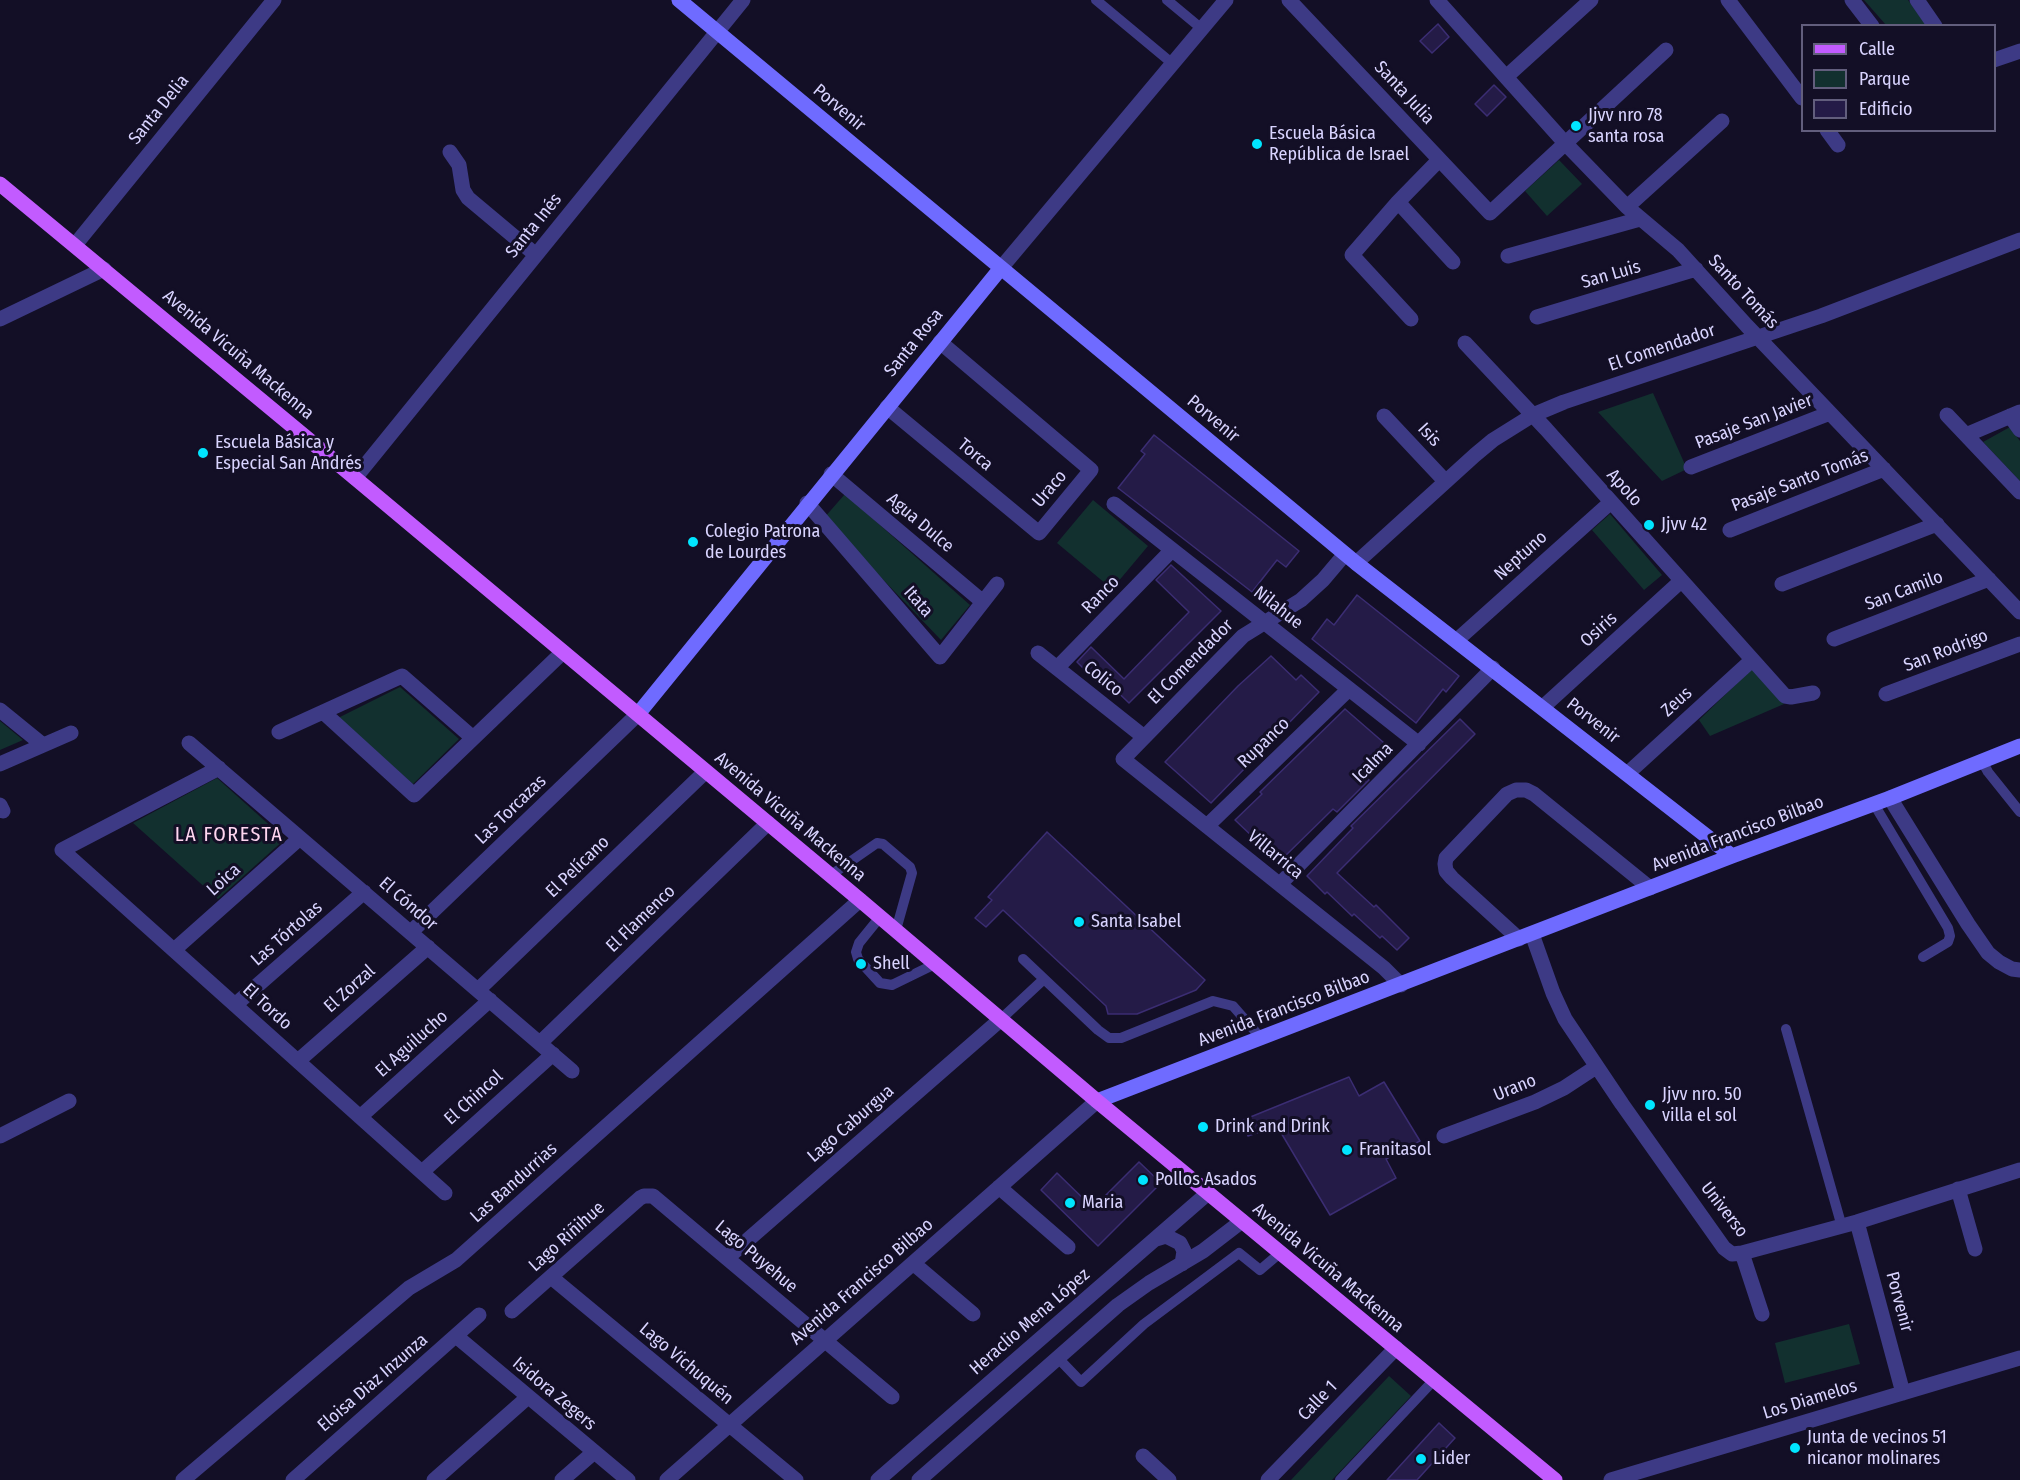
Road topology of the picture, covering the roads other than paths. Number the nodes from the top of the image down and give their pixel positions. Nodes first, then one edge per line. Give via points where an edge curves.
1 (274, 0) edge
2 (679, 0) edge
3 (743, 0) edge
4 (1096, 0) edge
5 (1167, 0) edge
6 (1226, 0) edge
7 (1289, 0) edge
8 (1591, 0) edge
9 (1728, 0) edge
10 (1852, 0) edge
11 (1917, 0) edge
12 (1444, 2) edge
13 (1870, 24) edge
14 (1934, 24) edge
15 (1202, 29) junction
16 (716, 32) junction
17 (1666, 50) dead end
18 (2020, 51) edge
19 (1996, 60) edge
20 (1173, 64) junction
21 (1506, 77) junction
22 (1801, 95) edge
23 (1722, 122) dead end
24 (1828, 132) edge
25 (1565, 143) junction
26 (1838, 145) dead end
27 (450, 152) dead end
28 (1439, 160) junction
29 (0, 184) edge
30 (1398, 202) junction
31 (1627, 207) junction
32 (1640, 219) junction
33 (2020, 240) edge
34 (75, 245) junction
35 (536, 255) junction
36 (1508, 256) dead end
37 (1453, 262) dead end
38 (1001, 268) junction
39 (104, 269) junction
40 (1696, 269) junction
41 (1537, 317) dead end
42 (1411, 319) dead end
43 (0, 320) edge
44 (1757, 337) junction
45 (940, 342) junction
46 (1465, 343) dead end
47 (887, 407) junction
48 (1830, 413) junction
49 (2015, 414) edge
50 (1947, 415) dead end
51 (1384, 416) dead end
52 (1533, 416) junction
53 (2020, 430) edge
54 (1966, 435) junction
55 (1691, 467) dead end
56 (1884, 469) junction
57 (831, 474) junction
58 (355, 478) junction
59 (1445, 481) junction
60 (2020, 492) edge
61 (1611, 502) junction
62 (807, 503) junction
63 (1114, 504) dead end
64 (1937, 524) junction
65 (1730, 530) dead end
66 (1039, 533) joint
67 (1172, 550) junction
68 (1351, 558) junction
69 (1989, 579) junction
70 (1681, 581) junction
71 (997, 584) dead end
72 (1782, 584) dead end
73 (983, 602) junction
74 (2020, 612) edge
75 (1264, 622) junction
76 (1834, 639) dead end
77 (1456, 640) junction
78 (2020, 644) edge
79 (563, 652) junction
80 (1038, 653) dead end
81 (1752, 660) junction
82 (1057, 668) junction
83 (1493, 668) junction
84 (1349, 689) junction
85 (1813, 693) dead end
86 (1886, 694) dead end
87 (1543, 707) junction
88 (0, 710) edge
89 (323, 712) junction
90 (638, 714) junction
91 (279, 732) dead end
92 (71, 733) dead end
93 (1144, 737) junction
94 (473, 738) junction
95 (189, 743) dead end
96 (1419, 744) junction
97 (43, 745) junction
98 (2020, 746) edge
99 (1123, 759) joint
100 (1982, 761) junction
101 (0, 764) edge
102 (219, 768) junction
103 (705, 772) junction
104 (1627, 774) junction
105 (1890, 798) junction
106 (1874, 804) junction
107 (2020, 812) edge
108 (768, 823) junction
109 (1207, 826) junction
110 (300, 838) junction
111 (1732, 856) junction
112 (831, 875) junction
113 (1280, 884) junction
114 (1650, 888) junction
115 (364, 892) junction
116 (860, 900) junction
117 (880, 917) junction
118 (896, 930) junction
119 (411, 932) junction
120 (1526, 937) junction
121 (428, 947) junction
122 (174, 950) junction
123 (1923, 957) dead end
124 (1023, 959) dead end
125 (935, 964) junction
126 (2020, 970) edge
127 (1044, 980) junction
128 (1401, 985) junction
129 (484, 995) junction
130 (235, 1005) junction
131 (1000, 1020) junction
132 (1786, 1029) dead end
133 (1261, 1038) junction
134 (540, 1043) junction
135 (553, 1054) junction
136 (298, 1061) junction
137 (1596, 1067) junction
138 (572, 1071) dead end
139 (69, 1101) dead end
140 (1097, 1101) junction
141 (360, 1117) junction
142 (0, 1136) edge
143 (1444, 1136) dead end
144 (2020, 1170) edge
145 (422, 1172) junction
146 (999, 1187) junction
147 (1958, 1189) junction
148 (446, 1193) dead end
149 (1208, 1194) junction
150 (648, 1196) joint
151 (1242, 1221) junction
152 (1849, 1225) junction
153 (1156, 1239) junction
154 (1068, 1247) dead end
155 (1975, 1249) dead end
156 (1280, 1253) junction
157 (1742, 1253) junction
158 (727, 1258) junction
159 (913, 1263) junction
160 (1182, 1264) junction
161 (551, 1277) junction
162 (512, 1311) dead end
163 (973, 1314) dead end
164 (1762, 1314) dead end
165 (479, 1316) dead end
166 (456, 1336) junction
167 (825, 1340) junction
168 (1395, 1348) junction
169 (1058, 1358) junction
170 (2020, 1358) edge
171 (1434, 1380) junction
172 (1903, 1393) junction
173 (528, 1397) junction
174 (892, 1397) dead end
175 (729, 1425) junction
176 (937, 1429) junction
177 (958, 1446) junction
178 (593, 1453) junction
179 (1143, 1456) dead end
180 (183, 1480) edge
181 (292, 1480) edge
182 (434, 1480) edge
183 (562, 1480) edge
184 (628, 1480) edge
185 (667, 1480) edge
186 (796, 1480) edge
187 (878, 1480) edge
188 (919, 1480) edge
189 (1169, 1480) edge
190 (1268, 1480) edge
191 (1340, 1480) edge
192 (1554, 1480) edge
193 (1611, 1480) edge

1 - 34 street, Santa Delia
2 - 16 street, Porvenir
3 - 16 street, Santa Inés
4 - 20 lane
5 - 15 lane
6 - 15 street, Santa Rosa
7 - 28 street, Santa Julia
8 - 21 street
9 - 22 street
10 - 13 street
11 - 14 street
12 - 21 street, Santo Tomás
15 - 20 street, Santa Rosa
16 - 35 street, Santa Inés
16 - 38 street, Porvenir
17 - 25 street
18 - 19 street
20 - 38 street, Santa Rosa
21 - 25 street, Santo Tomás
23 - 31 street
24 - 26 street
25 - 28 street, Santa Julia via 1490,213
25 - 31 street, Santo Tomás
27 - 35 street via 459,165 468,198
28 - 30 street
29 - 34 main road, Avenida Vicuña Mackenna
30 - 37 street
30 - 42 street via 1352,255
31 - 32 street, Santo Tomás
32 - 36 street
32 - 40 street, Santo Tomás
33 - 44 street, El Comendador
34 - 39 main road, Avenida Vicuña Mackenna
35 - 58 street, Santa Inés
38 - 45 street, Santa Rosa
38 - 68 street, Porvenir
39 - 43 street
39 - 58 main road, Avenida Vicuña Mackenna
40 - 41 street, San Luis
40 - 44 street, Santo Tomás
44 - 48 street, Santo Tomás
44 - 52 street, El Comendador
45 - 47 street, Santa Rosa
45 - 66 street, Uraco via 1091,470
46 - 52 street, Apolo
47 - 57 street, Santa Rosa
47 - 66 street, Torca
48 - 55 street, Pasaje San Javier
48 - 56 street, Santo Tomás
49 - 53 street
49 - 54 street
50 - 54 street
51 - 59 street, Isis
52 - 59 street, El Comendador via 1493,440
52 - 61 street, Apolo
54 - 60 street
56 - 64 street, Santo Tomás
56 - 65 street, Pasaje Santo Tomás
57 - 62 street, Santa Rosa
57 - 73 street, Agua Dulce
58 - 79 main road, Avenida Vicuña Mackenna
59 - 68 street, El Comendador
61 - 70 street, Apolo
61 - 77 street, Neptuno
62 - 73 street, Itata via 940,657
62 - 90 street, Santa Rosa
63 - 67 street, Nilahue
64 - 69 street, Santo Tomás
64 - 72 street
67 - 75 street, Nilahue
67 - 82 street, Ranco
68 - 75 street, El Comendador via 1290,608
68 - 77 street, Porvenir
69 - 74 street, Santo Tomás
69 - 76 street, San Camilo
70 - 81 street, Apolo
70 - 87 street, Osiris
71 - 73 street, Itata
75 - 84 street, Nilahue
75 - 93 street, El Comendador via 1235,643
77 - 83 street, Porvenir
78 - 86 street, San Rodrigo
79 - 90 main road, Avenida Vicuña Mackenna
79 - 94 street
80 - 82 street, Colico
81 - 85 street, Apolo via 1785,696
81 - 104 street, Zeus
82 - 93 street, Colico
83 - 87 street, Porvenir
83 - 96 street, Icalma
84 - 96 street, Nilahue
84 - 109 street, Rupanco
87 - 104 street, Porvenir
88 - 97 street
89 - 91 street
89 - 94 street via 402,676
89 - 94 street via 414,795
90 - 103 main road, Avenida Vicuña Mackenna
90 - 119 street, Las Torcazas
92 - 97 street
93 - 99 street, El Comendador
95 - 102 street, El Cóndor
96 - 113 street, Icalma
97 - 101 street
98 - 100 street, Avenida Francisco Bilbao
99 - 109 street, Villarrica
100 - 105 street, Avenida Francisco Bilbao
100 - 107 lane
102 - 110 street, El Cóndor
102 - 122 street, El Tordo via 62,850
103 - 108 main road, Avenida Vicuña Mackenna
103 - 129 street, El Pelícano
104 - 111 street, Porvenir
105 - 106 street, Avenida Francisco Bilbao
105 - 126 street via 1988,953
106 - 111 street, Avenida Francisco Bilbao
106 - 123 lane via 1948,928 1948,942
108 - 112 main road, Avenida Vicuña Mackenna
108 - 134 street, El Flamenco
109 - 113 street, Villarrica
110 - 115 street, El Cóndor
110 - 122 street, Loica
111 - 114 street, Avenida Francisco Bilbao
112 - 116 main road, Avenida Vicuña Mackenna
112 - 118 lane via 877,843 901,859 912,873
113 - 128 street, Villarrica
114 - 120 street, Avenida Francisco Bilbao
114 - 120 street via 1534,794 1516,790 1507,794 1446,858 1445,864 1452,878
115 - 119 street, El Cóndor
115 - 130 street, Las Tórtolas
116 - 117 main road, Avenida Vicuña Mackenna
116 - 180 street, Las Bandurrias via 456,1260 410,1288
117 - 118 main road, Avenida Vicuña Mackenna
117 - 125 lane via 856,952 880,983 891,985
118 - 125 main road, Avenida Vicuña Mackenna
119 - 121 street, El Cóndor
120 - 128 street, Avenida Francisco Bilbao
120 - 137 street, Universo via 1558,1005
121 - 129 street, El Cóndor
121 - 136 street, El Zorzal
122 - 130 street, El Tordo
124 - 127 lane
125 - 131 main road, Avenida Vicuña Mackenna
127 - 131 lane
127 - 133 lane via 1109,1038 1121,1038 1214,1001 1233,1006
128 - 133 street, Avenida Francisco Bilbao
129 - 134 street, El Cóndor
129 - 141 street, El Aguilucho
130 - 136 street, El Tordo
131 - 140 main road, Avenida Vicuña Mackenna
131 - 158 street, Lago Caburgua
132 - 152 lane
133 - 140 street, Avenida Francisco Bilbao
134 - 135 street, El Cóndor
135 - 138 street, El Cóndor
135 - 145 street, El Chincol
136 - 141 street, El Tordo
137 - 143 street, Urano via 1535,1102
137 - 157 street, Universo via 1724,1248 1732,1254
139 - 142 street
140 - 146 street, Avenida Francisco Bilbao
140 - 149 main road, Avenida Vicuña Mackenna
141 - 145 street, El Tordo
144 - 147 street, Universo
145 - 148 street, El Tordo
146 - 154 street
146 - 159 street, Avenida Francisco Bilbao
147 - 152 street, Universo
147 - 155 street
149 - 151 main road, Avenida Vicuña Mackenna
149 - 153 street, Heraclio Mena López
150 - 158 street, Lago Puyehue via 657,1199
150 - 161 street, Lago Riñihue via 640,1198
151 - 156 main road, Avenida Vicuña Mackenna
151 - 160 street
152 - 157 street, Universo
152 - 172 street, Porvenir
153 - 160 street via 1166,1236 1180,1243 1185,1255
153 - 176 street, Heraclio Mena López
156 - 168 main road, Avenida Vicuña Mackenna
156 - 169 lane via 1260,1270 1239,1253 1144,1324 1082,1382
157 - 164 street
158 - 167 street, Lago Puyehue
159 - 163 street
159 - 167 street, Avenida Francisco Bilbao
160 - 169 street via 1134,1293
161 - 162 street, Lago Riñihue
161 - 175 street, Lago Vichuquén
165 - 166 street, Eloisa Diaz Inzunza
166 - 173 street, Isidora Zegers
166 - 181 street, Eloisa Diaz Inzunza
167 - 174 street, Lago Puyehue
167 - 175 street, Avenida Francisco Bilbao
168 - 171 main road, Avenida Vicuña Mackenna
168 - 190 street, Calle 1
169 - 177 street
170 - 172 street, Los Diamelos
171 - 191 lane
171 - 192 main road, Avenida Vicuña Mackenna
172 - 193 street, Los Diamelos
173 - 178 street, Isidora Zegers
173 - 182 street
175 - 185 street, Avenida Francisco Bilbao
175 - 186 street, Lago Vichuquén
176 - 177 street via 941,1446
176 - 187 street, Heraclio Mena López
177 - 188 street
178 - 183 street
178 - 184 street, Isidora Zegers
179 - 189 street

